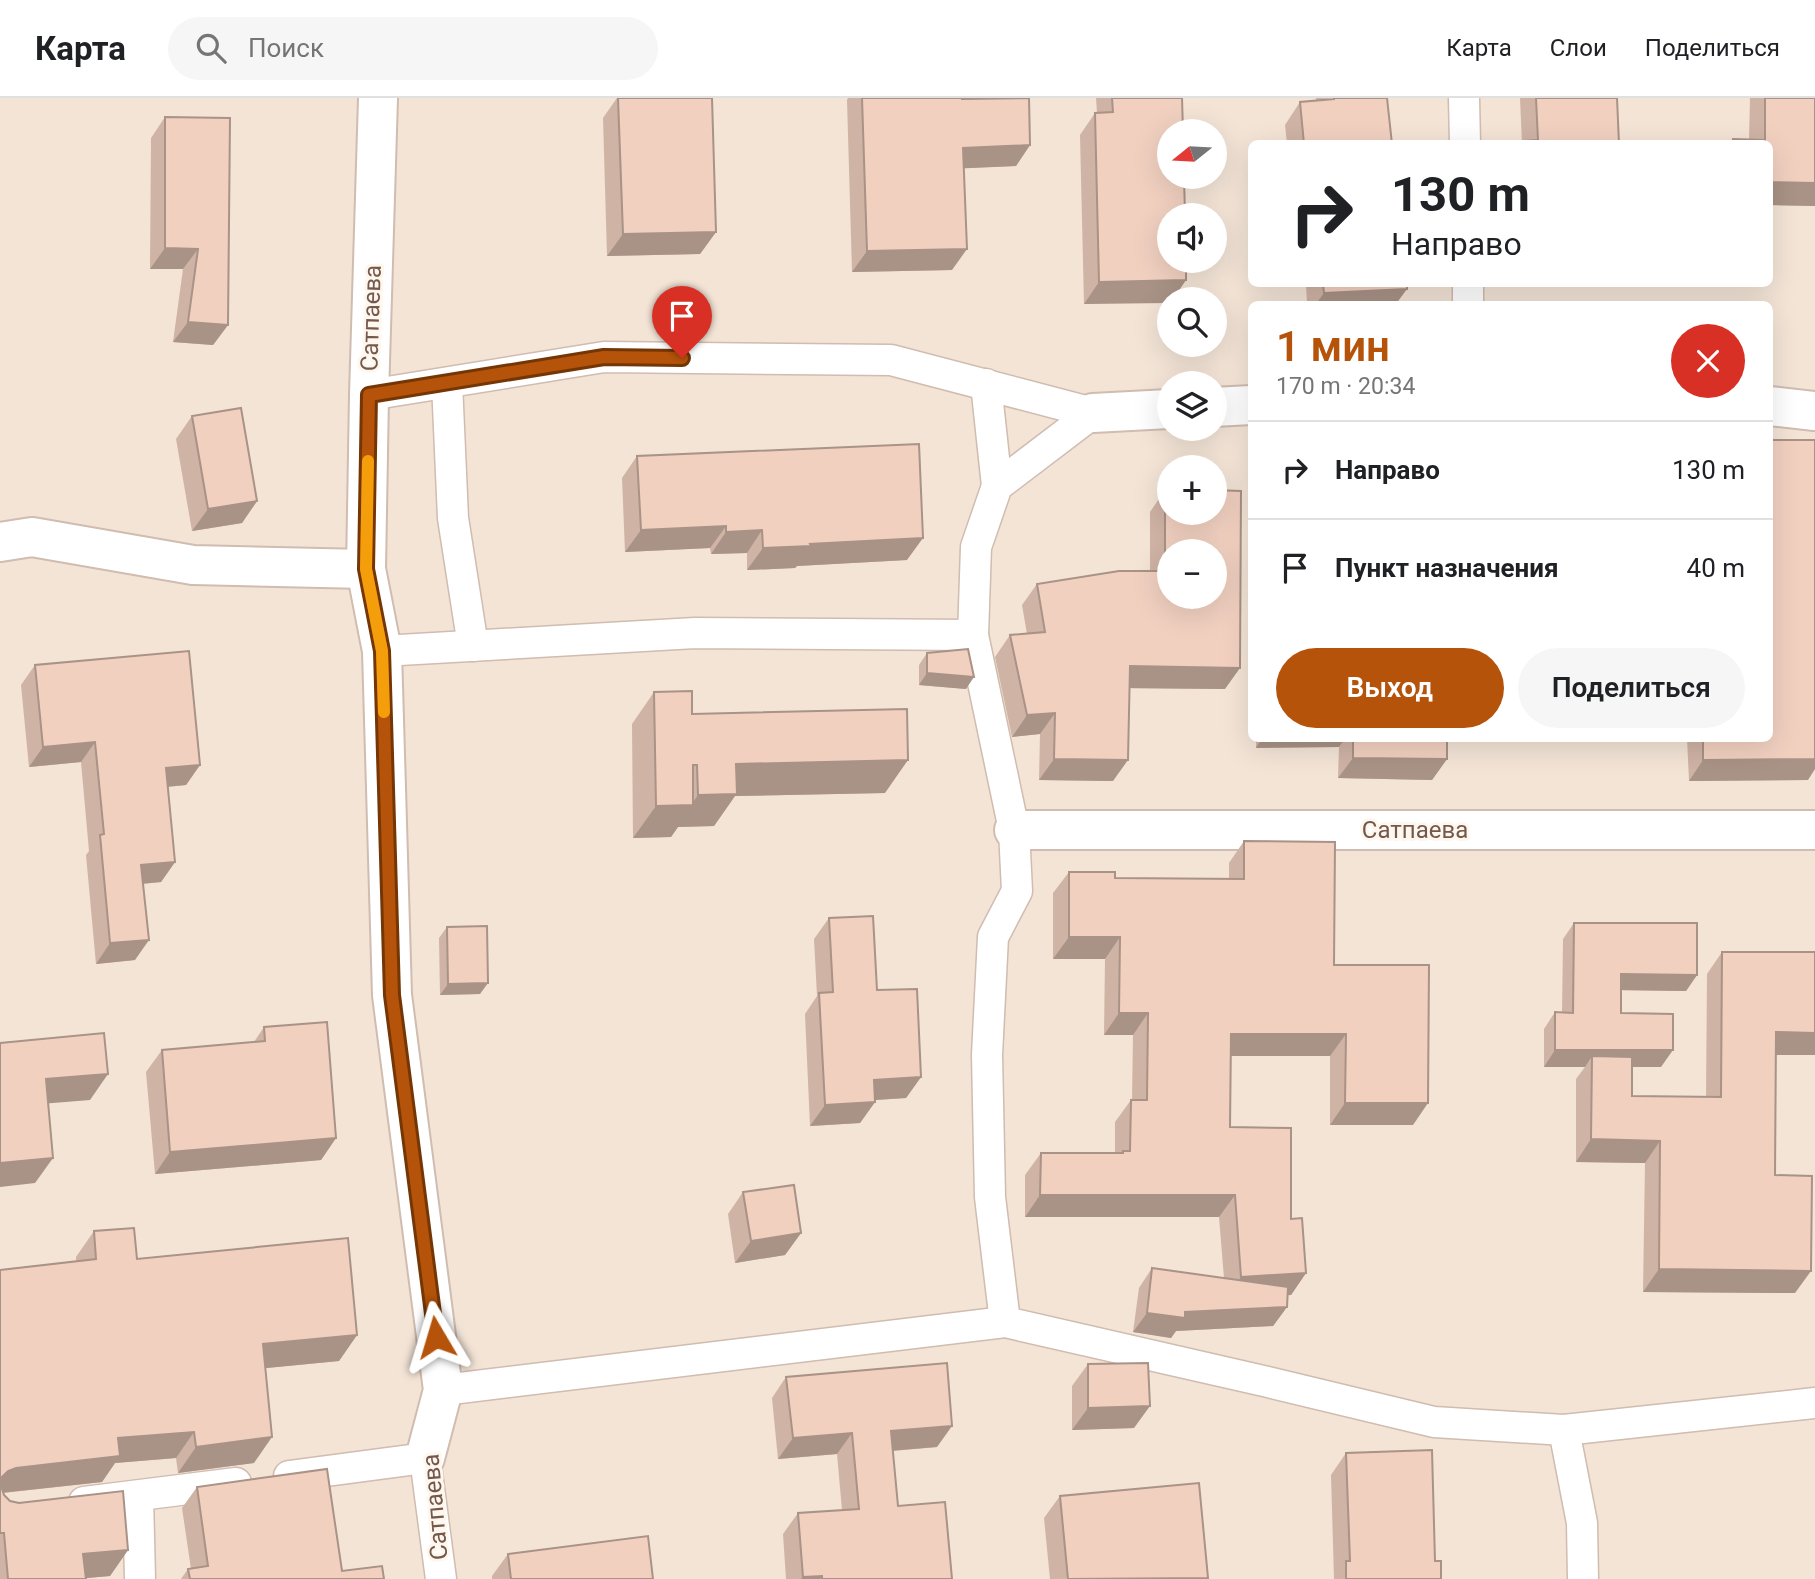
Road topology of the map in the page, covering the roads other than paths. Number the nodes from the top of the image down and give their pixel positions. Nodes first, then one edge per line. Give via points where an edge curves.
1 (378, 98) edge
2 (1464, 98) edge
3 (1465, 140) edge
4 (447, 383) junction
5 (986, 384) junction
6 (369, 395) junction
7 (1248, 405) edge
8 (1227, 406) edge
9 (1773, 406) edge
10 (1157, 410) edge
11 (1815, 411) edge
12 (1093, 413) junction
13 (997, 486) junction
14 (0, 541) edge
15 (366, 569) junction
16 (973, 635) junction
17 (473, 646) junction
18 (382, 651) junction
19 (1014, 830) junction
20 (1815, 830) edge
21 (1005, 1322) junction
22 (443, 1390) junction
23 (1815, 1403) edge
24 (1564, 1430) junction
25 (425, 1458) junction
26 (138, 1496) junction
27 (55, 1505) edge
28 (140, 1579) edge
29 (441, 1579) edge
30 (1583, 1579) edge

1 - 6 street, Сатпаева
2 - 3 lane
4 - 5 lane via 604,357 891,360
4 - 6 lane
4 - 17 lane via 453,518
5 - 12 lane
5 - 13 lane
6 - 15 street, Сатпаева
7 - 8 street
9 - 11 street
10 - 12 street
12 - 13 lane
13 - 16 lane via 976,547
14 - 15 street via 32,537 194,565
15 - 18 street, Сатпаева
16 - 17 lane via 695,633
16 - 19 lane
17 - 18 lane
18 - 22 street, Сатпаева via 392,995
19 - 20 street, Сатпаева
19 - 21 lane via 1017,891 993,937 987,1055 990,1197
21 - 22 lane
21 - 24 lane via 1434,1422
22 - 25 street, Сатпаева
23 - 24 lane
24 - 30 lane via 1582,1523
25 - 26 lane
25 - 29 lane, Сатпаева
26 - 27 lane
26 - 28 lane

